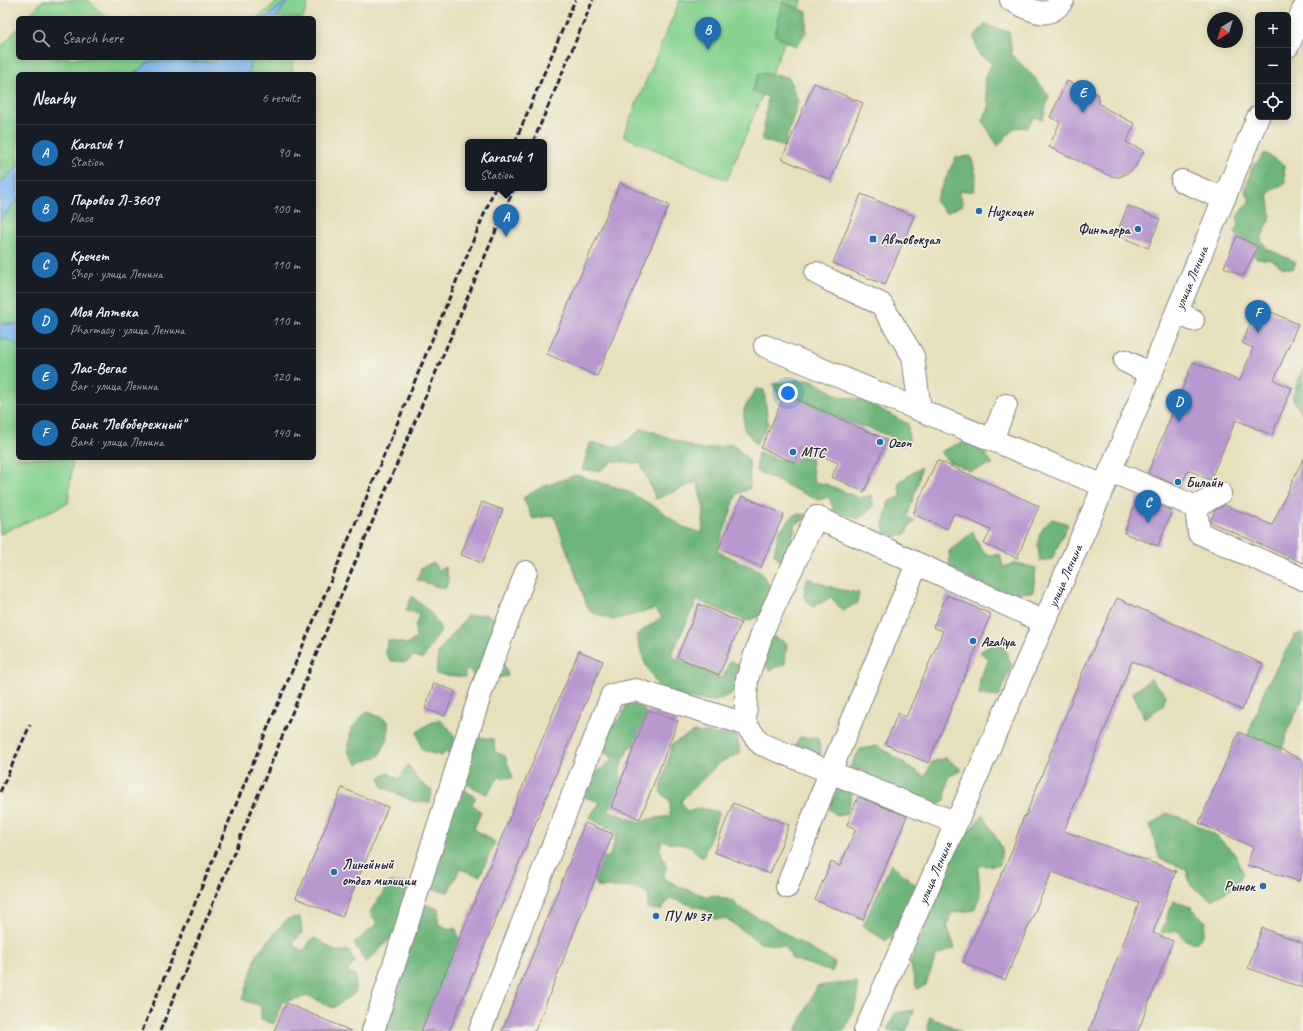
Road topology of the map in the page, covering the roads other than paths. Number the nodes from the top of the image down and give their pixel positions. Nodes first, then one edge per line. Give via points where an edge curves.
1 (1011, 0) edge
2 (1062, 0) edge
3 (1303, 10) edge
4 (1291, 39) edge
5 (1257, 120) edge
6 (1182, 181) dead end
7 (1224, 199) junction
8 (823, 284) dead end
9 (766, 346) dead end
10 (1125, 361) dead end
11 (1151, 374) junction
12 (1006, 405) dead end
13 (920, 410) junction
14 (992, 439) junction
15 (1107, 478) junction
16 (1220, 493) dead end
17 (1196, 507) junction
18 (917, 564) junction
19 (526, 572) dead end
20 (1303, 579) edge
21 (1044, 622) junction
22 (745, 724) junction
23 (830, 772) junction
24 (956, 823) junction
25 (786, 887) dead end
26 (373, 1031) edge
27 (480, 1031) edge
28 (865, 1031) edge

1 - 2 main road via 1037,13 1050,12
3 - 4 main road
5 - 7 main road, улица Ленина
6 - 7 main road
7 - 11 main road, улица Ленина via 1185,316
8 - 13 main road via 881,304 913,356
9 - 13 main road via 797,349
10 - 11 main road
11 - 15 main road, улица Ленина
12 - 14 main road
13 - 14 main road
14 - 15 main road
15 - 17 main road
15 - 21 main road, улица Ленина
16 - 17 main road
17 - 20 main road via 1199,533
18 - 21 main road
18 - 22 main road via 816,517 764,628 747,679
18 - 23 main road
19 - 26 main road via 481,692
21 - 24 main road, улица Ленина
22 - 23 main road via 761,744
22 - 27 main road via 636,690 612,695
23 - 24 main road
23 - 25 main road
24 - 28 main road, улица Ленина

